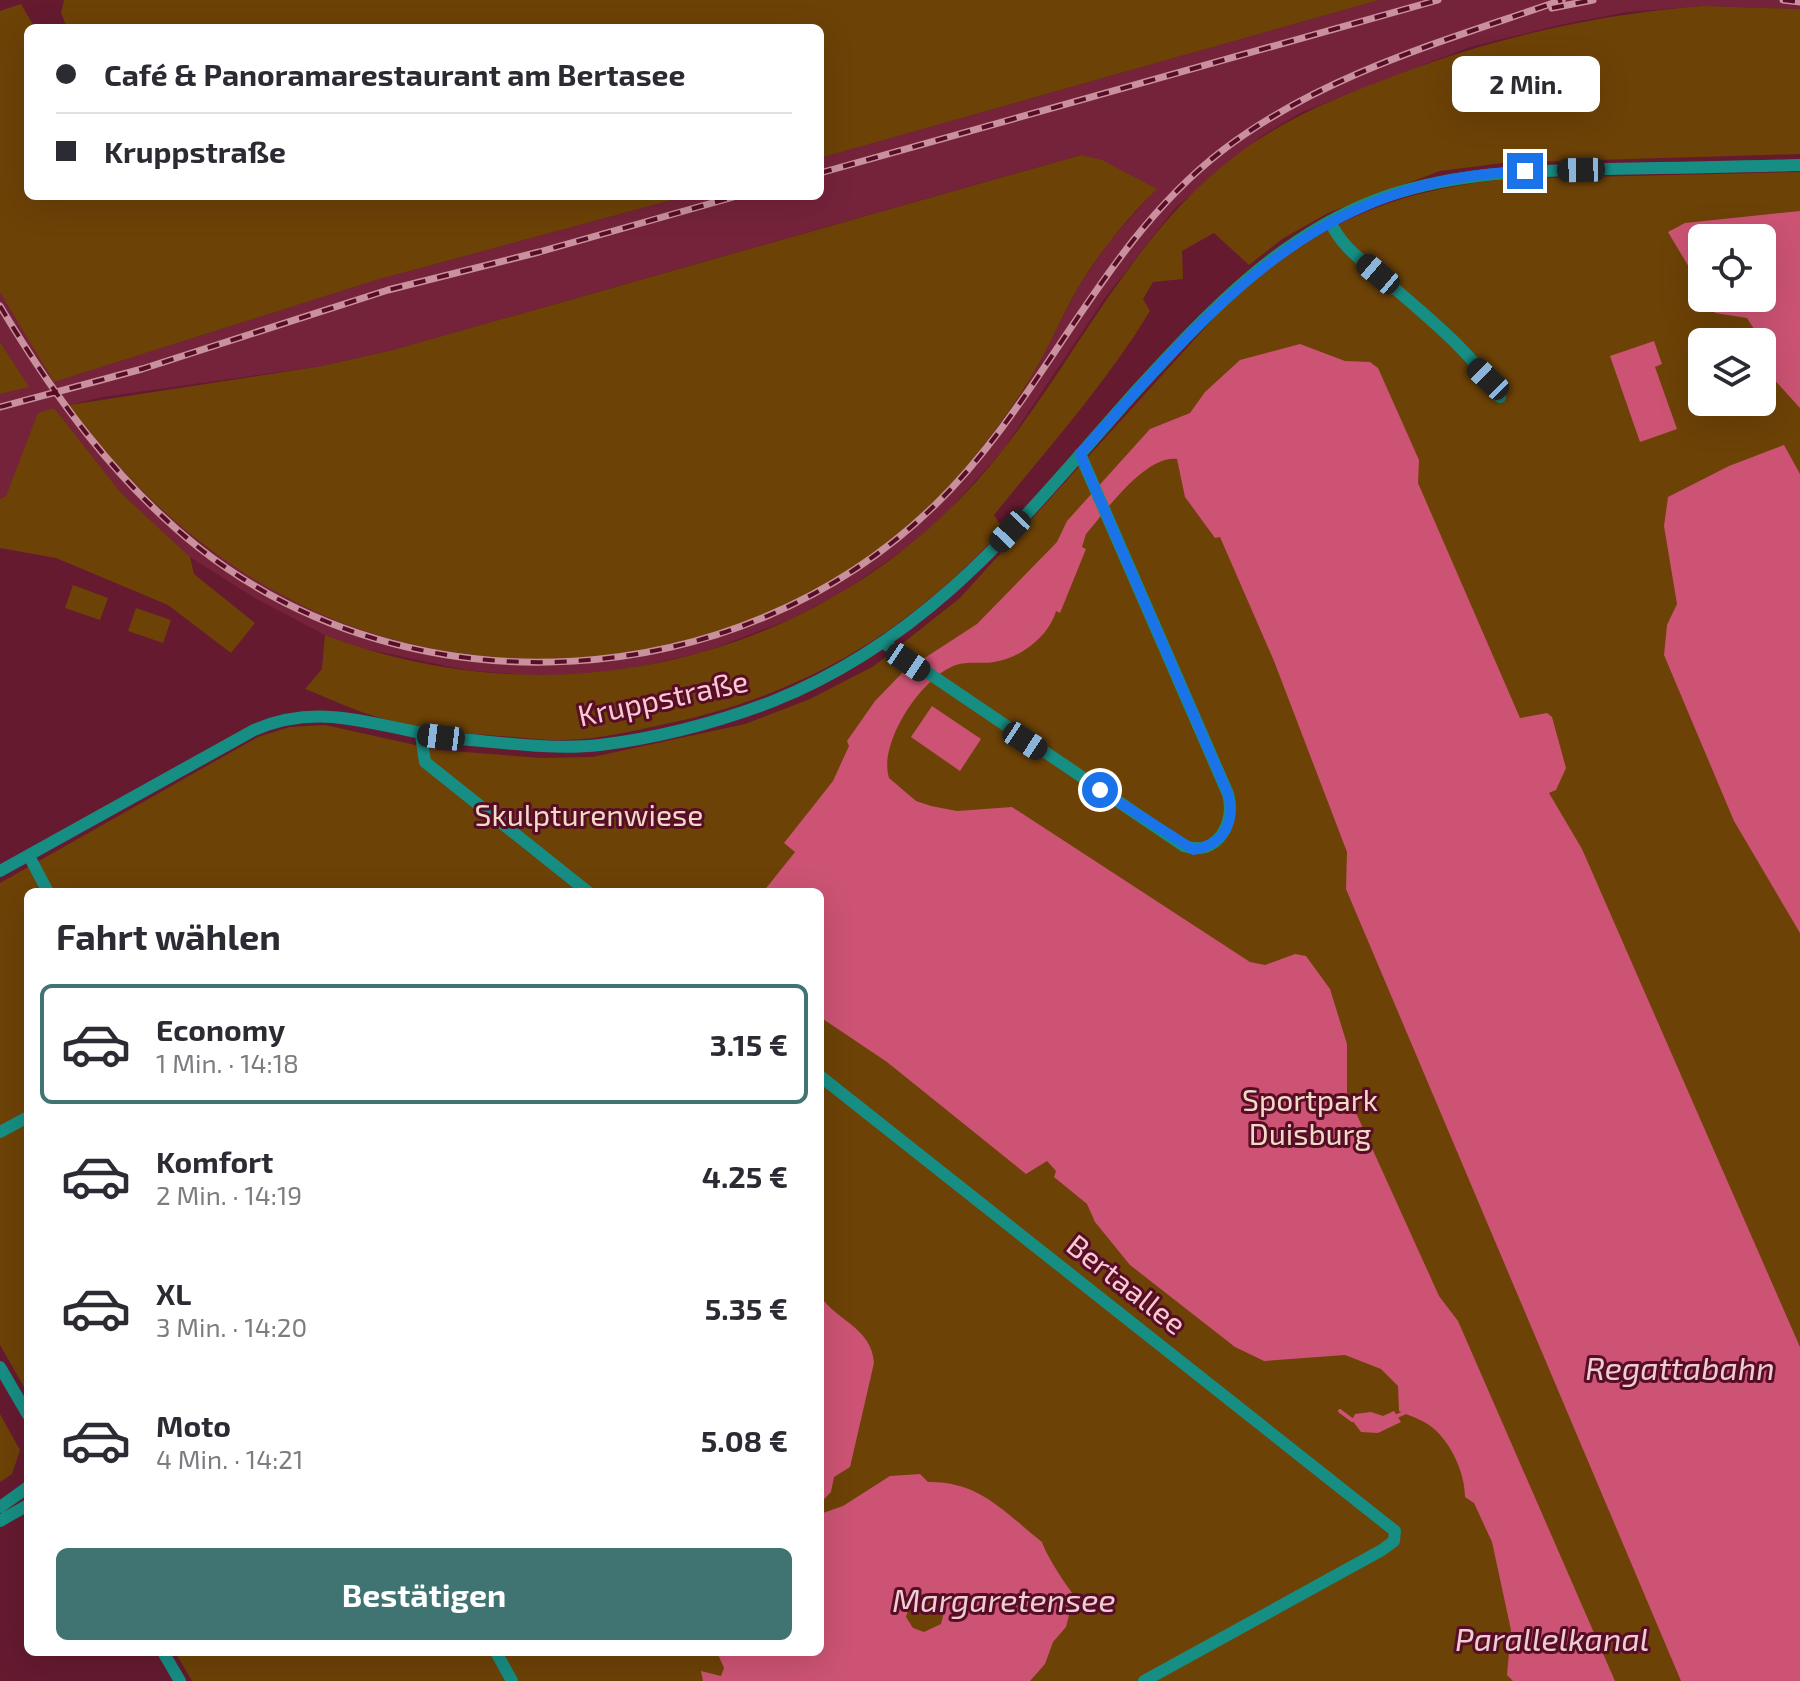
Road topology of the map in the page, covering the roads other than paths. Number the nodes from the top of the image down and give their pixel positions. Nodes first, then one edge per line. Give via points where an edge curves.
1 (1800, 165) edge
2 (1330, 221) junction
3 (1500, 397) dead end
4 (1080, 454) junction
5 (884, 643) junction
6 (421, 735) junction
7 (29, 856) junction
8 (0, 871) edge
9 (46, 888) edge
10 (583, 888) edge
11 (824, 1079) edge
12 (24, 1119) edge
13 (0, 1132) edge
14 (0, 1367) edge
15 (24, 1408) edge
16 (24, 1490) edge
17 (0, 1507) edge
18 (24, 1507) edge
19 (0, 1521) edge
20 (165, 1656) edge
21 (498, 1656) edge
22 (180, 1681) edge
23 (512, 1681) edge
24 (1144, 1681) edge

1 - 2 street, Kruppstraße via 1503,172 1415,188
2 - 3 street via 1343,245 1428,320
2 - 4 street, Kruppstraße via 1238,285
4 - 5 street, Kruppstraße via 972,571
4 - 5 street via 1228,794 1232,814 1224,834 1205,847 1184,846
5 - 6 street, Kruppstraße via 767,703 601,745
6 - 7 street, Kruppstraße via 336,715 285,718 254,730
6 - 10 street via 425,762
7 - 8 street, Kruppstraße
7 - 9 street
11 - 24 street, Bertaallee via 1397,1536 1382,1550
12 - 13 street
14 - 15 street
16 - 17 street
18 - 19 street
20 - 22 street
21 - 23 street

